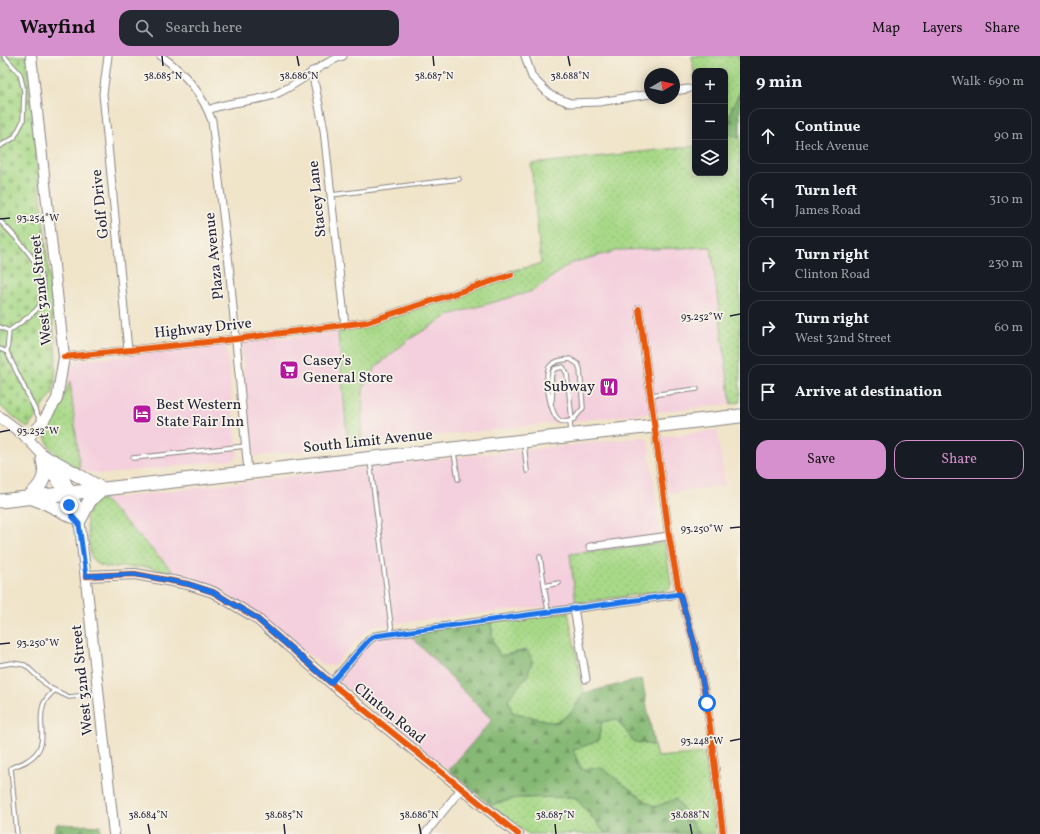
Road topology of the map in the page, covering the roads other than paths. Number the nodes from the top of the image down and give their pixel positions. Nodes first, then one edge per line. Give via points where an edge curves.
1 (4, 56) edge
2 (31, 56) edge
3 (108, 56) edge
4 (161, 56) edge
5 (343, 56) edge
6 (525, 56) edge
7 (312, 71) junction
8 (688, 88) dead end
9 (680, 90) edge
10 (644, 95) edge
11 (208, 110) junction
12 (0, 146) edge
13 (459, 179) dead end
14 (331, 195) junction
15 (0, 221) edge
16 (511, 275) dead end
17 (639, 309) dead end
18 (345, 326) junction
19 (0, 327) edge
20 (9, 331) junction
21 (236, 339) junction
22 (0, 349) edge
23 (128, 350) junction
24 (7, 352) junction
25 (64, 357) junction
26 (697, 389) dead end
27 (650, 395) junction
28 (551, 404) junction
29 (740, 416) edge
30 (0, 417) edge
31 (571, 420) junction
32 (42, 423) junction
33 (654, 426) junction
34 (572, 435) junction
35 (27, 439) junction
36 (524, 441) junction
37 (246, 446) junction
38 (454, 449) junction
39 (46, 458) junction
40 (133, 458) dead end
41 (370, 458) junction
42 (527, 471) dead end
43 (248, 472) junction
44 (458, 479) dead end
45 (102, 489) junction
46 (68, 493) junction
47 (29, 497) junction
48 (0, 501) edge
49 (77, 520) junction
50 (669, 536) junction
51 (590, 547) dead end
52 (540, 557) dead end
53 (86, 576) junction
54 (559, 583) dead end
55 (544, 586) junction
56 (680, 594) junction
57 (574, 608) junction
58 (548, 611) junction
59 (392, 633) junction
60 (0, 665) edge
61 (586, 679) dead end
62 (331, 683) junction
63 (54, 691) junction
64 (99, 694) junction
65 (461, 789) junction
66 (17, 834) edge
67 (114, 834) edge
68 (425, 834) edge
69 (518, 834) edge
70 (723, 834) edge

1 - 12 lane via 20,74 24,91 23,120 14,138
2 - 25 street, West 32nd Street
3 - 23 street, Golf Drive via 103,94
4 - 11 street, Plaza Avenue via 185,75
5 - 7 street
6 - 10 street via 532,77 550,95 570,103 599,102
7 - 11 street via 275,94 221,104
7 - 14 street, Stacey Lane via 324,130
8 - 9 street
11 - 21 street, Plaza Avenue via 215,137
13 - 14 lane
14 - 18 street, Stacey Lane
15 - 20 lane via 37,265 43,278 43,293 39,306
16 - 18 street, Highway Drive via 367,322
17 - 27 street
18 - 21 street, Highway Drive
19 - 20 lane
20 - 24 lane
21 - 23 street, Highway Drive
21 - 37 street, Plaza Avenue
22 - 24 lane
23 - 25 street, Highway Drive
24 - 32 lane
25 - 32 street, West 32nd Street via 57,399
26 - 27 lane
27 - 33 street
28 - 31 lane via 557,418 563,421
28 - 31 lane via 552,372 563,367 567,374
28 - 31 lane via 547,375 550,366 558,361 575,361 580,369 584,401 583,408
29 - 33 highway, South Limit Avenue
30 - 35 street, West 32nd Street
31 - 34 lane
32 - 35 street, West 32nd Street
33 - 34 highway, South Limit Avenue
33 - 50 street
34 - 36 highway, South Limit Avenue
35 - 39 street, West 32nd Street
36 - 38 highway, South Limit Avenue
36 - 42 lane
37 - 40 lane
37 - 43 street, Plaza Avenue
38 - 41 highway, South Limit Avenue
38 - 44 lane
39 - 45 highway
39 - 46 street, West 32nd Street
39 - 47 highway via 44,478
41 - 43 highway, South Limit Avenue
41 - 59 lane
43 - 45 highway, South Limit Avenue
45 - 46 highway, South Limit Avenue
45 - 49 highway via 90,500
46 - 47 highway, South Limit Avenue
46 - 49 street, West 32nd Street
47 - 48 highway, South Limit Avenue
47 - 49 highway
49 - 53 street, West 32nd Street
50 - 51 street
50 - 56 street
52 - 55 lane
53 - 62 street, Clinton Road via 134,574 188,584 213,592 255,617
53 - 64 street, West 32nd Street
54 - 55 lane
55 - 58 lane
56 - 57 street
56 - 70 street via 694,642 707,703
57 - 58 street
57 - 61 street
58 - 59 street
59 - 62 street via 375,636 369,640
60 - 63 lane via 25,665
62 - 65 street, Clinton Road
63 - 64 lane via 69,697
63 - 66 lane via 44,702 41,746 28,761 11,768
64 - 67 street, West 32nd Street
65 - 68 street
65 - 69 street, Clinton Road

